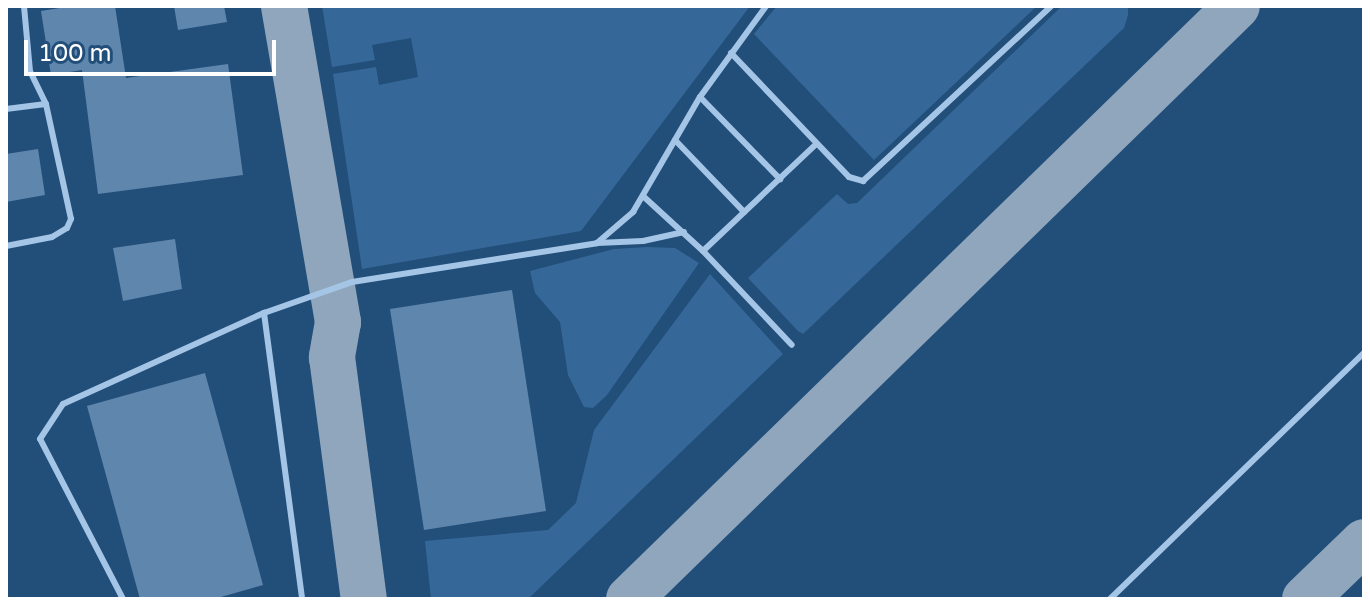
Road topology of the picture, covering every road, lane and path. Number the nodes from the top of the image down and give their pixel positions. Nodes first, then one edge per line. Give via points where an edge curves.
1 (24, 6) edge
2 (766, 6) edge
3 (1051, 6) edge
4 (731, 53) junction
5 (700, 97) junction
6 (46, 104) junction
7 (6, 109) edge
8 (675, 140) junction
9 (816, 144) junction
10 (780, 179) junction
11 (643, 196) junction
12 (744, 212) junction
13 (684, 232) junction
14 (597, 243) junction
15 (6, 246) edge
16 (703, 251) junction
17 (264, 313) junction
18 (792, 345) dead end
19 (1364, 353) edge
20 (302, 598) edge
21 (123, 599) edge
22 (291, 599) edge
23 (1110, 599) edge

1 - 6 lane via 30,71
2 - 4 lane
3 - 9 lane via 870,178 849,177
4 - 5 lane
4 - 9 lane
5 - 8 lane
5 - 10 lane
6 - 7 lane
6 - 15 lane via 71,219 52,237
8 - 11 lane
8 - 12 lane
9 - 10 lane
10 - 12 lane
11 - 13 lane
11 - 14 lane via 625,221
12 - 16 lane
13 - 14 lane
13 - 16 lane
14 - 17 lane via 352,282
16 - 18 lane
17 - 20 lane
17 - 21 lane via 63,404 44,426 40,439
19 - 23 lane
20 - 22 lane

